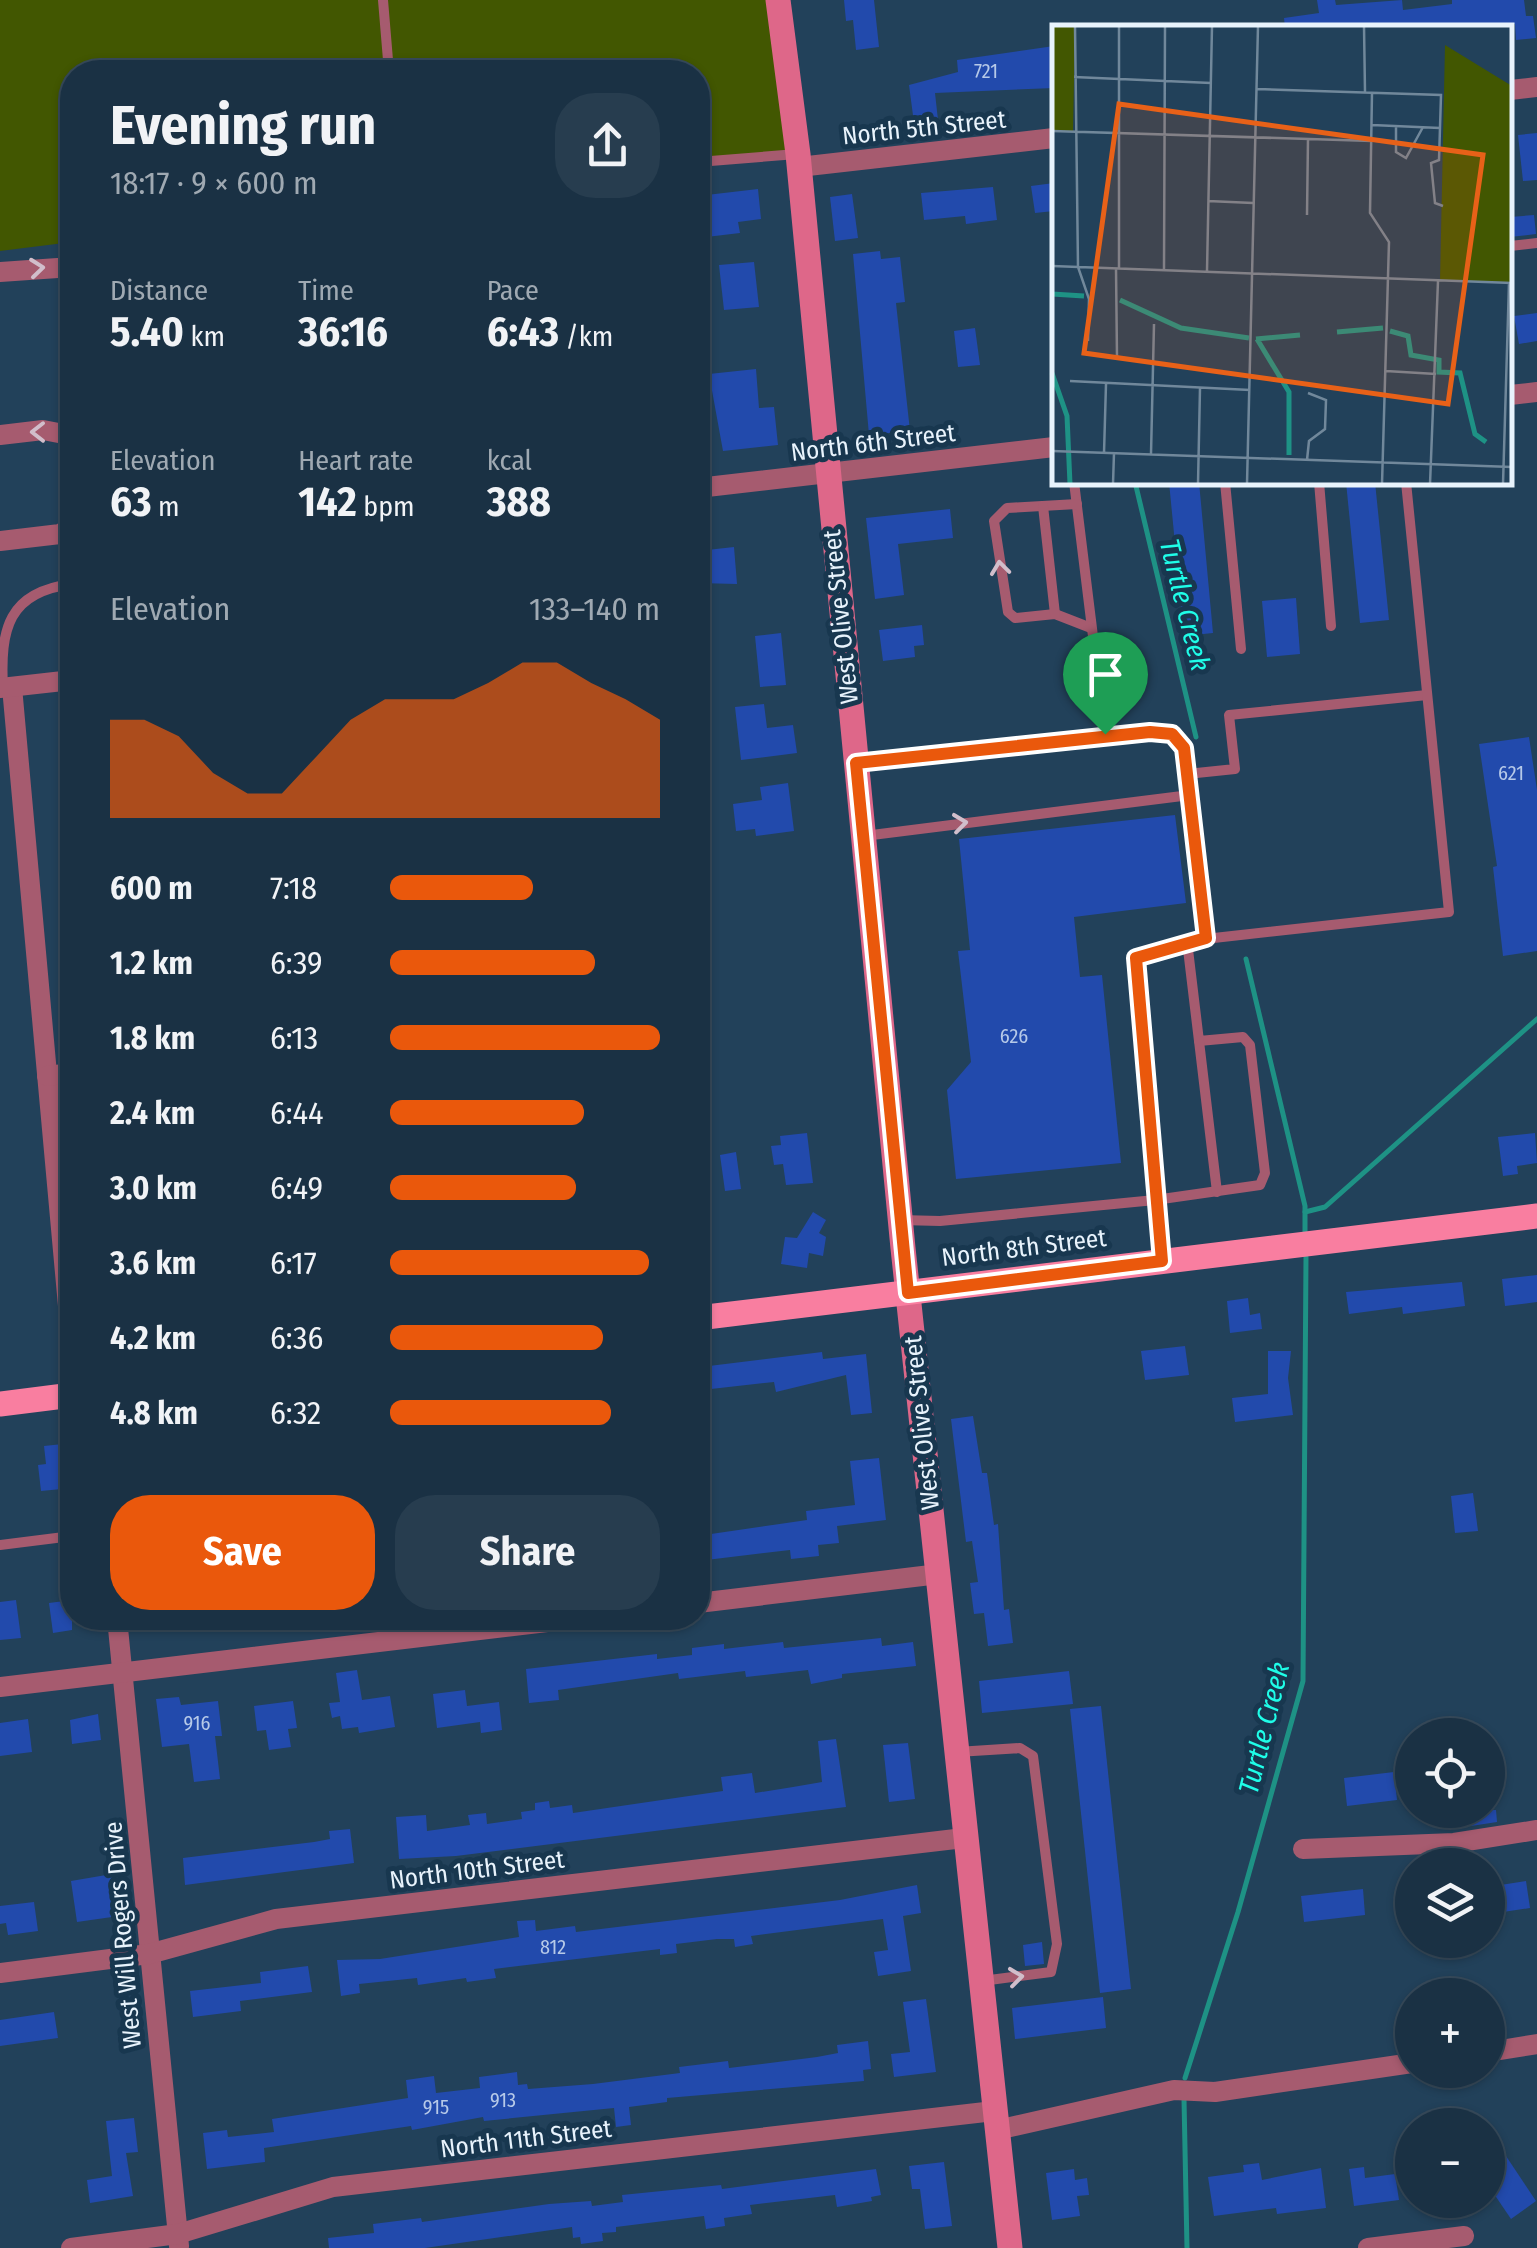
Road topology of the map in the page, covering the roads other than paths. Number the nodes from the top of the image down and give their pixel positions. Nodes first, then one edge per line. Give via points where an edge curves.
1 (383, 0) edge
2 (778, 0) edge
3 (388, 60) edge
4 (1537, 87) edge
5 (1512, 90) edge
6 (1052, 138) edge
7 (798, 160) junction
8 (710, 162) edge
9 (1537, 242) edge
10 (1512, 246) edge
11 (60, 268) edge
12 (0, 272) edge
13 (1537, 392) edge
14 (1512, 395) edge
15 (60, 433) edge
16 (0, 435) edge
17 (1052, 447) edge
18 (826, 475) junction
19 (1074, 485) edge
20 (1226, 485) edge
21 (1319, 485) edge
22 (1406, 485) edge
23 (710, 487) edge
24 (1077, 504) junction
25 (1044, 506) junction
26 (60, 534) edge
27 (0, 541) edge
28 (60, 585) edge
29 (1054, 614) junction
30 (1330, 626) dead end
31 (1090, 628) junction
32 (1240, 649) dead end
33 (60, 681) edge
34 (5, 688) edge
35 (1426, 695) junction
36 (1105, 734) junction
37 (856, 763) junction
38 (1187, 774) junction
39 (1190, 795) junction
40 (863, 836) junction
41 (1206, 938) junction
42 (1187, 940) junction
43 (1199, 1041) junction
44 (60, 1074) edge
45 (46, 1076) junction
46 (1217, 1192) junction
47 (1156, 1200) junction
48 (1537, 1216) edge
49 (900, 1220) junction
50 (60, 1224) edge
51 (1162, 1261) junction
52 (908, 1293) junction
53 (710, 1317) edge
54 (60, 1396) edge
55 (0, 1404) edge
56 (60, 1538) edge
57 (0, 1545) edge
58 (939, 1574) junction
59 (710, 1602) edge
60 (118, 1630) edge
61 (448, 1630) edge
62 (123, 1671) junction
63 (0, 1687) edge
64 (956, 1752) junction
65 (1537, 1830) edge
66 (964, 1838) junction
67 (1304, 1849) dead end
68 (148, 1954) junction
69 (0, 1973) edge
70 (980, 1981) junction
71 (1537, 2044) edge
72 (1505, 2049) edge
73 (1395, 2066) edge
74 (996, 2121) junction
75 (1464, 2236) dead end
76 (179, 2241) edge
77 (71, 2248) edge
78 (1010, 2248) edge
79 (1368, 2248) edge

1 - 3 lane
2 - 7 main road, West Olive Street
4 - 5 street
6 - 7 street, North 5th Street
7 - 8 lane
7 - 18 main road, West Olive Street
9 - 10 lane
12 -> 11 street
13 - 14 street
15 -> 16 street
17 - 18 street, North 6th Street
18 - 23 street, North 6th Street
18 - 37 main road, West Olive Street
19 - 24 lane
20 - 32 lane
21 - 30 lane
22 - 35 lane
24 - 25 lane
24 - 31 lane
25 - 29 lane
29 -> 25 lane via 1015,618 1008,612 994,521 1008,508
26 - 27 street
28 - 34 lane via 46,587 15,610 4,629
29 - 31 lane
31 - 36 lane
33 - 34 street
34 - 45 street
35 - 38 lane via 1229,715 1235,769
35 - 41 lane via 1449,912
36 - 37 lane
36 - 38 lane via 1172,734 1184,748
37 - 40 main road, West Olive Street
38 - 39 lane
40 -> 39 lane
39 - 41 lane
40 - 49 main road, West Olive Street
41 - 42 lane
42 - 43 lane
42 - 47 lane via 1136,958
43 - 46 lane
43 - 46 lane via 1243,1036 1250,1044 1265,1173 1260,1185
44 - 45 street
45 - 50 street
46 - 47 lane
47 - 49 lane via 940,1222
47 - 51 lane
48 - 51 main road, North 8th Street
49 - 52 main road, West Olive Street
51 - 52 main road, North 8th Street
52 - 53 main road, North 8th Street
52 - 58 main road, West Olive Street
54 - 55 main road
56 - 57 lane
58 - 59 street
58 - 64 main road, West Olive Street
60 - 62 street, West Will Rogers Drive
61 - 62 street
62 - 63 street
62 - 68 street, West Will Rogers Drive
64 - 66 main road, West Olive Street
70 -> 64 lane via 1051,1972 1058,1944 1033,1756 1020,1748
65 - 67 street via 1454,1843
66 - 68 street, North 10th Street via 276,1919
66 - 70 main road, West Olive Street
68 - 69 street, North 10th Street
68 - 76 street, West Will Rogers Drive
70 - 74 main road, West Olive Street
71 - 72 street
73 - 74 street, North 11th Street via 1215,2092 1174,2090
74 - 76 street, North 11th Street via 332,2187
74 - 78 main road, West Olive Street
75 - 79 street
76 - 77 street, North 11th Street

